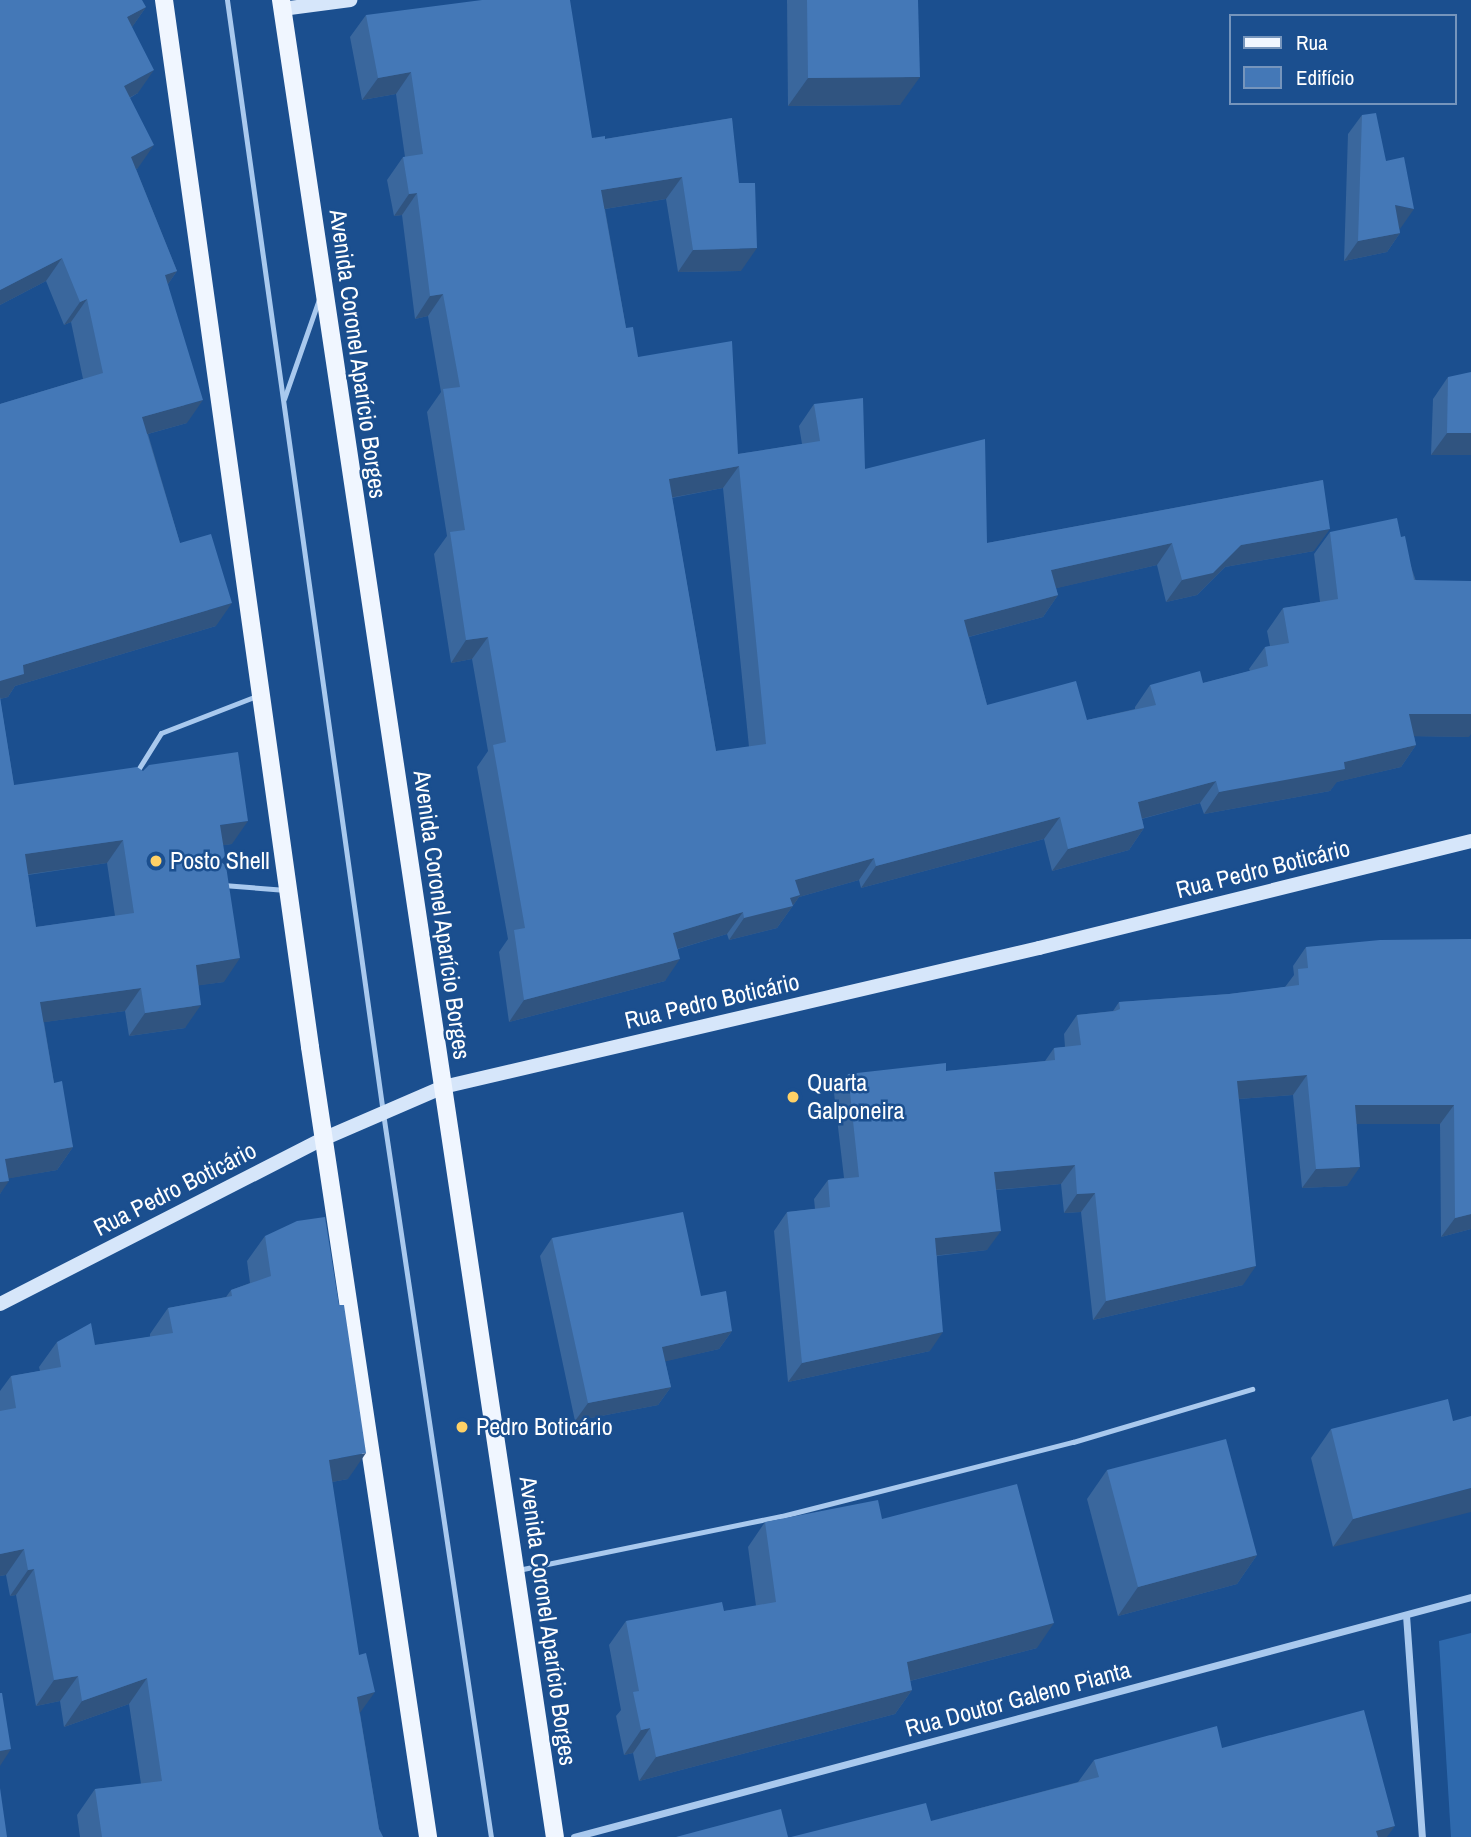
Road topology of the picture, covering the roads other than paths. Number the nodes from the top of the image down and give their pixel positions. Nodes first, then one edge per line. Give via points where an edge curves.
1 (164, 0) edge
2 (227, 0) edge
3 (350, 0) edge
4 (281, 4) edge
5 (324, 286) junction
6 (284, 401) junction
7 (261, 694) junction
8 (133, 778) edge
9 (1471, 841) edge
10 (209, 884) edge
11 (288, 890) junction
12 (443, 1087) junction
13 (383, 1113) junction
14 (323, 1139) junction
15 (0, 1304) edge
16 (1252, 1389) dead end
17 (516, 1570) junction
18 (1471, 1597) edge
19 (1406, 1615) junction
20 (428, 1837) edge
21 (491, 1837) edge
22 (555, 1837) edge
23 (574, 1837) edge
24 (1422, 1837) edge

1 - 7 main road
2 - 6 lane
3 - 4 street
4 - 5 main road, Avenida Coronel Aparício Borges
5 - 6 lane
5 - 12 main road, Avenida Coronel Aparício Borges
6 - 13 lane
7 - 8 lane via 161,733
7 - 11 main road
9 - 12 street, Rua Pedro Boticário via 1039,948
10 - 11 lane
11 - 14 main road
12 - 13 street, Rua Pedro Boticário
12 - 17 main road, Avenida Coronel Aparício Borges
13 - 14 street, Rua Pedro Boticário
13 - 21 lane
14 - 15 street, Rua Pedro Boticário
14 - 20 main road
16 - 17 lane via 1073,1442 782,1516
17 - 22 main road, Avenida Coronel Aparício Borges
18 - 19 street, Rua Doutor Galeno Pianta
19 - 23 street, Rua Doutor Galeno Pianta
19 - 24 street

